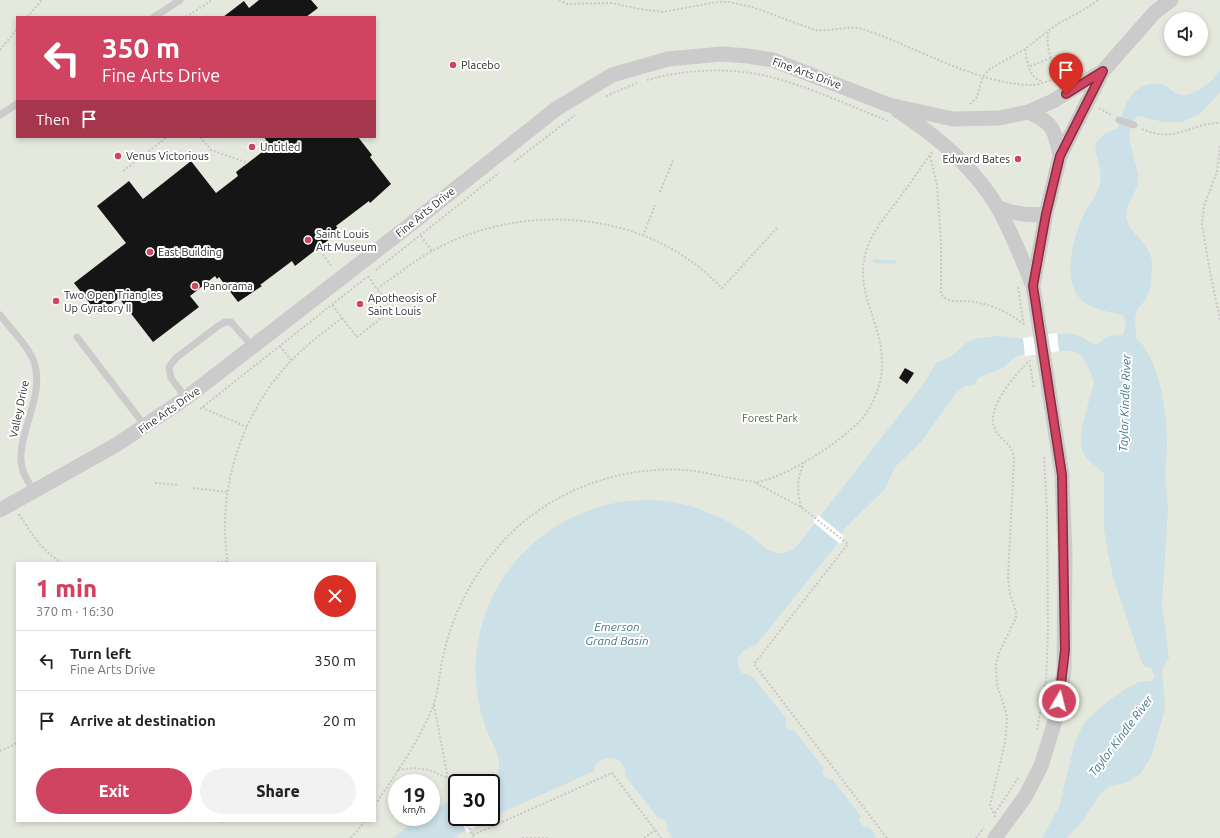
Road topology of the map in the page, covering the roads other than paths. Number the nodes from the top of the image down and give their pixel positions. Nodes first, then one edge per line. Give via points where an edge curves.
1 (180, 0) edge
2 (1170, 0) edge
3 (156, 16) edge
4 (1103, 71) junction
5 (16, 105) edge
6 (889, 105) junction
7 (1028, 112) junction
8 (0, 115) edge
9 (1119, 120) road end
10 (1134, 125) road end
11 (1060, 156) junction
12 (997, 207) junction
13 (1046, 214) junction
14 (1033, 286) junction
15 (0, 315) edge
16 (77, 337) dead end
17 (253, 347) junction
18 (186, 398) junction
19 (146, 426) junction
20 (34, 492) junction
21 (0, 510) edge
22 (990, 833) edge

1 - 3 lane
2 - 4 street via 1155,12
4 - 7 street, Fine Arts Drive via 1053,101
4 - 11 street
5 - 8 lane
6 - 7 street, Fine Arts Drive via 953,119 999,118
6 - 12 street, Fine Arts Drive via 940,140 966,166
6 - 17 street, Fine Arts Drive via 773,60 748,56 722,54 668,59 612,75 556,109
7 - 11 street via 1051,125 1056,135
9 - 10 lane
11 - 13 street
12 - 13 street via 1018,214
12 - 14 street, Fine Arts Drive via 1012,234
13 - 14 street
14 - 22 street via 1063,481 1064,670 1058,711 1041,766 1025,797
15 - 20 lane, Valley Drive via 35,363 36,391 24,438 21,462 23,472
16 - 19 lane
17 - 18 street, Fine Arts Drive
17 - 18 lane via 234,324 228,322 218,326 176,358 169,367 171,378
18 - 19 street, Fine Arts Drive
19 - 20 street, Fine Arts Drive
20 - 21 street, Fine Arts Drive

